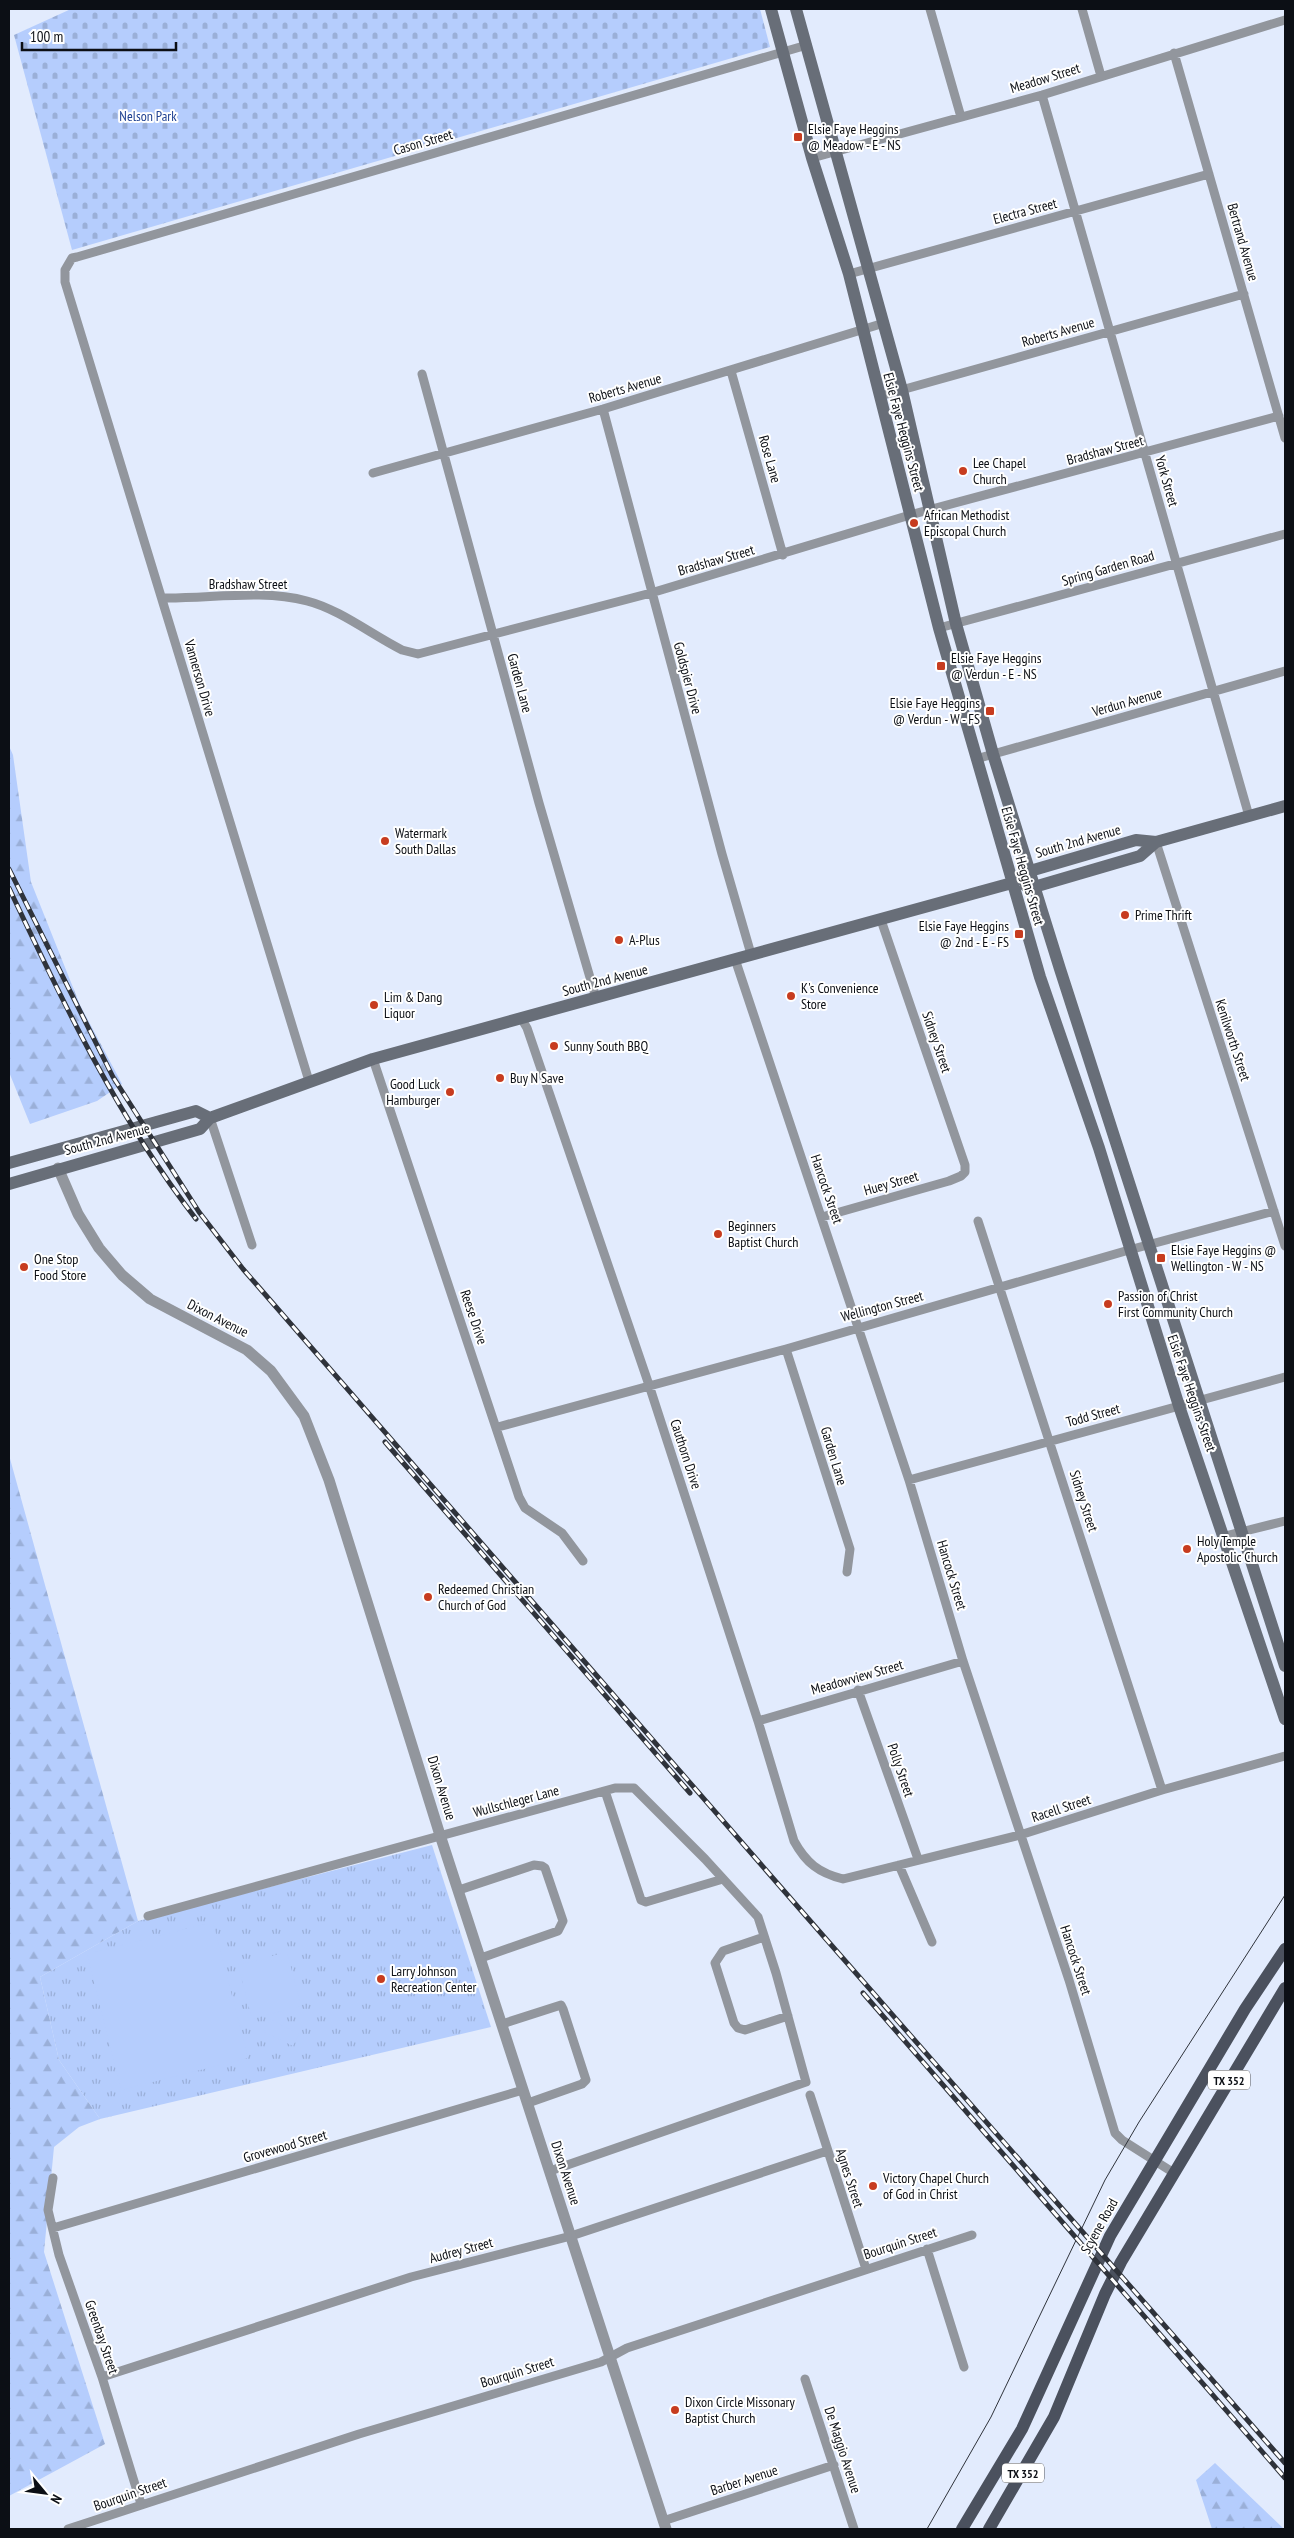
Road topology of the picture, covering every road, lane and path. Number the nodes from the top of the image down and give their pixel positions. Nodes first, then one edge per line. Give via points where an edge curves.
1 (771, 9) edge
2 (796, 9) edge
3 (930, 9) edge
4 (1082, 9) edge
5 (1285, 20) edge
6 (807, 46) junction
7 (782, 53) junction
8 (1174, 53) junction
9 (1101, 76) junction
10 (1042, 95) junction
11 (961, 117) junction
12 (836, 153) junction
13 (812, 158) junction
14 (1209, 174) junction
15 (1075, 211) junction
16 (868, 268) junction
17 (849, 274) junction
18 (65, 282) joint
19 (1244, 294) junction
20 (884, 323) junction
21 (862, 329) junction
22 (1110, 332) junction
23 (731, 371) junction
24 (422, 374) dead end
25 (902, 390) junction
26 (880, 396) junction
27 (603, 409) junction
28 (1279, 416) junction
29 (1285, 438) edge
30 (444, 452) junction
31 (1144, 454) junction
32 (373, 473) dead end
33 (928, 511) junction
34 (910, 515) junction
35 (1285, 534) edge
36 (783, 555) junction
37 (1176, 563) junction
38 (651, 593) junction
39 (162, 598) junction
40 (956, 624) junction
41 (939, 628) junction
42 (493, 634) junction
43 (1285, 671) edge
44 (1212, 692) junction
45 (993, 754) junction
46 (976, 759) junction
47 (1285, 806) edge
48 (1249, 816) junction
49 (1156, 842) junction
50 (1030, 871) junction
51 (1012, 883) junction
52 (1034, 887) junction
53 (881, 920) junction
54 (752, 954) junction
55 (734, 959) junction
56 (1060, 969) junction
57 (1040, 977) junction
58 (596, 998) junction
59 (521, 1018) junction
60 (374, 1059) junction
61 (309, 1081) junction
62 (210, 1118) junction
63 (52, 1152) junction
64 (9, 1163) edge
65 (58, 1168) junction
66 (965, 1172) joint
67 (9, 1184) edge
68 (1274, 1211) junction
69 (822, 1217) junction
70 (978, 1221) dead end
71 (252, 1245) dead end
72 (1149, 1246) junction
73 (1285, 1246) edge
74 (1129, 1250) junction
75 (1000, 1289) junction
76 (858, 1327) junction
77 (786, 1349) junction
78 (1285, 1377) edge
79 (649, 1385) junction
80 (1200, 1400) junction
81 (1179, 1406) junction
82 (498, 1427) junction
83 (1050, 1441) junction
84 (909, 1480) junction
85 (1285, 1520) edge
86 (1243, 1532) junction
87 (1225, 1536) junction
88 (583, 1561) dead end
89 (847, 1572) dead end
90 (964, 1661) junction
91 (1285, 1666) edge
92 (858, 1690) junction
93 (1285, 1718) edge
94 (758, 1721) junction
95 (1285, 1756) edge
96 (1162, 1790) junction
97 (605, 1791) junction
98 (440, 1835) junction
99 (1020, 1835) junction
100 (918, 1859) junction
101 (899, 1865) junction
102 (723, 1879) junction
103 (843, 1879) joint
104 (459, 1890) junction
105 (148, 1916) dead end
106 (764, 1937) junction
107 (932, 1942) dead end
108 (1285, 1949) edge
109 (481, 1958) junction
110 (1285, 1988) edge
111 (1285, 2003) edge
112 (1272, 2008) junction
113 (788, 2016) junction
114 (502, 2024) junction
115 (524, 2090) junction
116 (810, 2095) dead end
117 (528, 2103) junction
118 (827, 2151) junction
119 (1154, 2161) junction
120 (550, 2172) junction
121 (1174, 2173) junction
122 (53, 2178) dead end
123 (53, 2228) junction
124 (972, 2235) dead end
125 (571, 2236) junction
126 (927, 2249) junction
127 (866, 2269) junction
128 (610, 2358) junction
129 (964, 2367) dead end
130 (102, 2376) junction
131 (805, 2379) dead end
132 (834, 2465) junction
133 (990, 2482) junction
134 (1011, 2493) junction
135 (141, 2504) junction
136 (665, 2525) edge
137 (68, 2529) edge
138 (854, 2529) edge
139 (962, 2529) edge
140 (989, 2529) edge

1 - 7 main road, Elsie Faye Heggins Street
2 - 6 main road, Elsie Faye Heggins Street
3 - 11 street
4 - 9 street
5 - 8 street, Meadow Street
6 - 7 street, Cason Street
6 - 12 main road, Elsie Faye Heggins Street
7 - 13 main road, Elsie Faye Heggins Street
7 - 18 street, Cason Street via 72,258 65,270
8 - 9 street, Meadow Street
8 - 14 street, Bertrand Avenue
9 - 10 street, Meadow Street
10 - 11 street, Meadow Street
10 - 15 street, York Street
11 - 12 street, Meadow Street
12 - 13 street, Meadow Street
12 - 16 main road, Elsie Faye Heggins Street
13 - 17 main road, Elsie Faye Heggins Street
14 - 15 street, Electra Street
14 - 19 street, Bertrand Avenue
15 - 16 street, Electra Street
15 - 22 street, York Street
16 - 17 street, Electra Street
16 - 20 main road, Elsie Faye Heggins Street
17 - 21 main road, Elsie Faye Heggins Street
18 - 39 street, Vannerson Drive
19 - 22 street, Roberts Avenue
19 - 28 street, Bertrand Avenue
20 - 21 street, Roberts Avenue
20 - 25 main road, Elsie Faye Heggins Street
21 - 23 street, Roberts Avenue
21 - 26 main road, Elsie Faye Heggins Street
22 - 25 street, Roberts Avenue
22 - 31 street, York Street
23 - 27 street, Roberts Avenue
23 - 36 street, Rose Lane
24 - 30 street, Garden Lane
25 - 26 street, Roberts Avenue
25 - 33 main road, Elsie Faye Heggins Street
26 - 34 main road, Elsie Faye Heggins Street
27 - 30 street, Roberts Avenue
27 - 38 street, Goldspier Drive
28 - 29 street, Bertrand Avenue
28 - 31 street, Bradshaw Street
30 - 32 street, Roberts Avenue
30 - 42 street, Garden Lane
31 - 33 street, Bradshaw Street
31 - 37 street, York Street
33 - 34 street, Bradshaw Street
33 - 40 main road, Elsie Faye Heggins Street
34 - 36 street, Bradshaw Street
34 - 41 main road, Elsie Faye Heggins Street
35 - 37 street, Spring Garden Road
36 - 38 street, Bradshaw Street
37 - 40 street, Spring Garden Road
37 - 44 street, York Street
38 - 42 street, Bradshaw Street
38 - 54 street, Goldspier Drive
39 - 42 street, Bradshaw Street via 265,596 302,600 330,610 402,650 418,654
39 - 61 street, Vannerson Drive
40 - 41 street, Spring Garden Road
40 - 45 main road, Elsie Faye Heggins Street
41 - 46 main road, Elsie Faye Heggins Street
42 - 58 street, Garden Lane via 538,803
43 - 44 street, Verdun Avenue
44 - 45 street, Verdun Avenue
44 - 48 street, York Street
45 - 46 street, Verdun Avenue
45 - 50 main road, Elsie Faye Heggins Street
46 - 51 main road, Elsie Faye Heggins Street
47 - 48 main road, South 2nd Avenue
48 - 49 main road, South 2nd Avenue
49 - 50 main road, South 2nd Avenue via 1136,840
49 - 52 main road, South 2nd Avenue via 1140,856
49 - 68 street, Kenilworth Street
50 - 51 main road, South 2nd Avenue
50 - 52 main road, Elsie Faye Heggins Street
51 - 52 main road, South 2nd Avenue
51 - 53 main road, South 2nd Avenue
51 - 57 main road, Elsie Faye Heggins Street
52 - 56 main road, Elsie Faye Heggins Street
53 - 54 main road, South 2nd Avenue
53 - 66 street, Sidney Street via 966,1165
54 - 55 main road, South 2nd Avenue
55 - 58 main road, South 2nd Avenue
55 - 69 street, Hancock Street
56 - 57 main road
56 - 72 main road, Elsie Faye Heggins Street
57 - 74 main road, Elsie Faye Heggins Street via 1099,1148
58 - 59 main road, South 2nd Avenue
59 - 60 main road, South 2nd Avenue
59 - 79 street, Cauthorn Drive
60 - 61 main road, South 2nd Avenue
60 - 82 street, Reese Drive
61 - 62 main road, South 2nd Avenue
62 - 63 main road, South 2nd Avenue via 196,1111
62 - 65 main road, South 2nd Avenue via 200,1129
62 - 71 street
63 - 64 main road, South 2nd Avenue
63 - 65 street, Dixon Avenue
65 - 67 main road, South 2nd Avenue
65 - 98 street, Dixon Avenue via 78,1214 99,1248 122,1275 150,1299 247,1350 271,1371 304,1416 329,1480
66 - 69 street, Huey Street via 949,1181
68 - 72 street, Wellington Street
68 - 73 street, Kenilworth Street
69 - 76 street, Hancock Street
70 - 75 street, Sidney Street
72 - 74 street, Wellington Street
72 - 80 main road, Elsie Faye Heggins Street
74 - 75 street, Wellington Street
74 - 81 main road, Elsie Faye Heggins Street
75 - 76 street, Wellington Street
75 - 83 street, Sidney Street
76 - 77 street, Wellington Street
76 - 84 street, Hancock Street
77 - 79 street, Wellington Street
77 - 89 street, Garden Lane via 850,1549
78 - 80 street, Todd Street
79 - 82 street, Wellington Street
79 - 94 street, Cauthorn Drive
80 - 81 street, Todd Street
80 - 86 main road, Elsie Faye Heggins Street
81 - 83 street, Todd Street
81 - 87 main road, Elsie Faye Heggins Street
82 - 88 street, Reese Drive via 525,1508 562,1533
83 - 84 street, Todd Street
83 - 96 street, Sidney Street
84 - 90 street, Hancock Street
85 - 86 street
86 - 87 street
86 - 91 main road, Elsie Faye Heggins Street
87 - 93 main road, Elsie Faye Heggins Street
90 - 92 street, Meadowview Street
90 - 99 street, Hancock Street
92 - 94 street, Meadowview Street
92 - 100 street, Polly Street
94 - 103 street, Cauthorn Drive via 794,1841 813,1867 825,1875
95 - 96 street, Racell Street
96 - 99 street, Racell Street
97 - 98 street, Wullschleger Lane
97 - 102 street, Wullschleger Lane via 634,1788
97 - 102 street via 641,1900 646,1902
98 - 104 street, Dixon Avenue
98 - 105 street, Wullschleger Lane
99 - 100 street, Racell Street
99 - 119 street, Hancock Street via 1069,1980 1115,2133
100 - 101 street, Racell Street
101 - 103 street, Racell Street
101 - 107 street
102 - 106 street, Wullschleger Lane via 758,1917
104 - 109 street, Dixon Avenue
104 - 109 street via 534,1865 542,1866 563,1922 558,1931
106 - 113 street, Wullschleger Lane
106 - 113 street via 723,1951 715,1963 738,2028 744,2030
108 - 119 main road, Scyene Road / TX 352
109 - 114 street, Dixon Avenue
110 - 112 main road, TX 352
111 - 112 street
112 - 121 main road, TX 352
113 - 120 street via 806,2082
114 - 115 street, Dixon Avenue
114 - 117 street via 561,2005 563,2009 586,2080
115 - 117 street, Dixon Avenue
115 - 123 street, Grovewood Street
116 - 118 street, Agnes Street
117 - 120 street, Dixon Avenue
118 - 125 street, Audrey Street
118 - 127 street, Agnes Street
119 - 121 street, Hancock Street
119 - 133 main road, Scyene Road / TX 352 via 1110,2236 1082,2292 1039,2396
120 - 125 street, Dixon Avenue
121 - 134 main road, TX 352 via 1115,2275 1054,2416
122 - 123 street, Greenbay Street via 48,2210
123 - 130 street, Greenbay Street via 59,2255
124 - 126 street, Bourquin Street
125 - 128 street, Dixon Avenue
125 - 130 street, Audrey Street via 411,2277
126 - 127 street, Bourquin Street
126 - 129 street
127 - 128 street, Bourquin Street via 627,2348
128 - 135 street, Bourquin Street
128 - 136 street, Dixon Avenue
130 - 135 street, Greenbay Street
131 - 132 street, De Maggio Avenue
132 - 136 street, Barber Avenue
132 - 138 street, De Maggio Avenue
133 - 134 main road
133 - 139 main road, Scyene Road / TX 352
134 - 140 main road, TX 352
135 - 137 street, Bourquin Street

